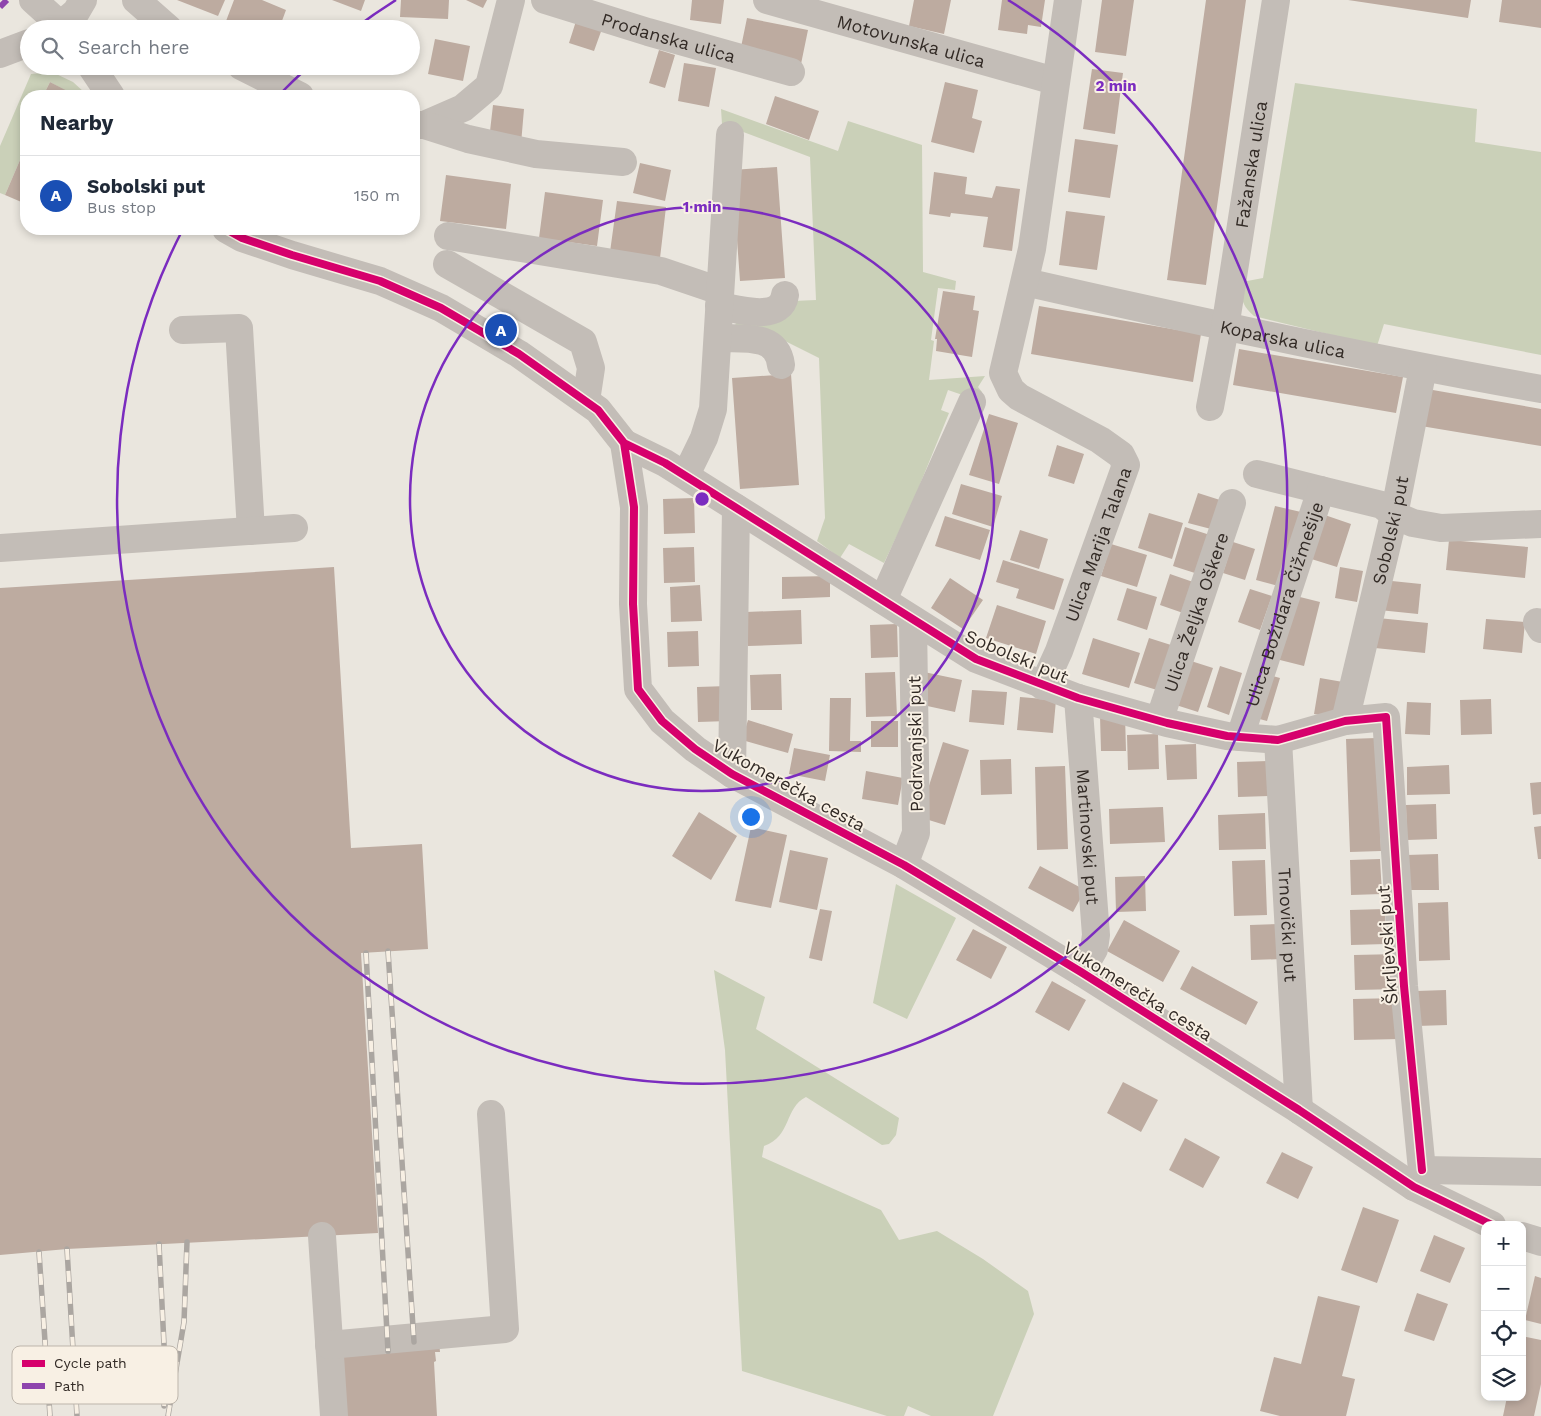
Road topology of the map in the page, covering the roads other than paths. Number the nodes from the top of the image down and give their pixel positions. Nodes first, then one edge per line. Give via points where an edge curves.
1 (33, 0) edge
2 (83, 0) edge
3 (136, 0) edge
4 (511, 0) edge
5 (545, 0) edge
6 (767, 0) edge
7 (1068, 0) edge
8 (1276, 0) edge
9 (53, 20) edge
10 (67, 20) edge
11 (159, 20) edge
12 (20, 46) edge
13 (0, 54) edge
14 (791, 72) dead end
15 (97, 75) edge
16 (259, 75) edge
17 (1055, 81) junction
18 (107, 90) edge
19 (288, 90) edge
20 (420, 125) edge
21 (420, 125) edge
22 (730, 135) dead end
23 (623, 162) dead end
24 (237, 235) edge
25 (448, 236) dead end
26 (447, 264) dead end
27 (1024, 282) junction
28 (785, 295) dead end
29 (720, 299) junction
30 (1225, 328) junction
31 (183, 330) dead end
32 (719, 338) junction
33 (781, 365) dead end
34 (1423, 368) junction
35 (1541, 389) edge
36 (586, 401) junction
37 (972, 402) dead end
38 (1210, 407) dead end
39 (624, 443) junction
40 (1257, 474) dead end
41 (686, 476) junction
42 (1321, 490) junction
43 (1232, 503) dead end
44 (736, 508) junction
45 (1394, 515) junction
46 (1541, 524) edge
47 (294, 528) dead end
48 (251, 531) junction
49 (0, 548) edge
50 (883, 600) junction
51 (913, 620) junction
52 (1043, 686) junction
53 (1078, 698) junction
54 (1386, 717) joint
55 (1158, 721) junction
56 (1345, 721) junction
57 (1240, 737) junction
58 (1278, 740) junction
59 (732, 774) junction
60 (904, 865) junction
61 (1082, 972) junction
62 (1299, 1110) junction
63 (491, 1114) dead end
64 (1541, 1172) edge
65 (1418, 1178) junction
66 (1486, 1221) edge
67 (322, 1236) dead end
68 (1526, 1237) edge
69 (1541, 1242) edge
70 (329, 1345) junction
71 (334, 1416) edge

1 - 9 street
2 - 10 street
3 - 11 street
4 - 20 street via 489,86 463,108
5 - 14 street, Prodanska ulica
6 - 17 street, Motovunska ulica
7 - 17 street
8 - 30 street, Fažanska ulica
12 - 13 street
15 - 18 street
16 - 19 street
17 - 27 street via 1032,249
21 - 23 street via 536,154
22 - 29 street
24 - 36 street, Vukomerečka cesta via 380,281 441,308 519,354
25 - 29 street via 661,270
26 - 36 street via 583,342 591,368
27 - 30 street, Koparska ulica
27 - 52 street, Ulica Marija Talana via 1003,373 1011,390 1100,440 1121,455 1126,465
28 - 29 street via 781,304 767,312
29 - 32 street
30 - 34 street, Koparska ulica
30 - 38 street, Fažanska ulica
31 - 48 street via 239,328
32 - 33 street via 768,342 777,351
32 - 41 street via 713,409
34 - 35 street, Koparska ulica
34 - 45 street, Sobolski put
36 - 39 street, Vukomerečka cesta via 598,410
37 - 50 street
39 - 41 street, Sobolski put
39 - 59 street, Vukomerečka cesta via 634,507 633,604 638,689 662,721
40 - 42 street
41 - 44 street, Sobolski put
42 - 45 street, Ulica Božidara Čižmešije via 1382,505
42 - 57 street, Ulica Božidara Čižmešije
43 - 55 street, Ulica Željka Oškere
44 - 50 street, Sobolski put
44 - 59 street
45 - 46 street, Ulica Božidara Čižmešije via 1413,523 1441,528
45 - 56 street, Sobolski put
47 - 48 street
48 - 49 street
50 - 51 street, Sobolski put
51 - 52 street, Sobolski put via 976,659
51 - 60 street, Podrvanjski put via 916,833
52 - 53 street, Sobolski put
53 - 55 street, Sobolski put
53 - 61 street, Martinovski put via 1096,935 1094,949
54 - 56 street, Sobolski put
54 - 65 street, Škrljevski put
55 - 57 street, Sobolski put
56 - 58 street, Sobolski put
57 - 58 street, Sobolski put
58 - 62 street, Trnovički put
59 - 60 street, Vukomerečka cesta
60 - 61 street, Vukomerečka cesta
61 - 62 street, Vukomerečka cesta
62 - 65 street, Vukomerečka cesta
63 - 70 street via 505,1329
64 - 65 street
65 - 66 street, Vukomerečka cesta
67 - 70 street
68 - 69 street
70 - 71 street

